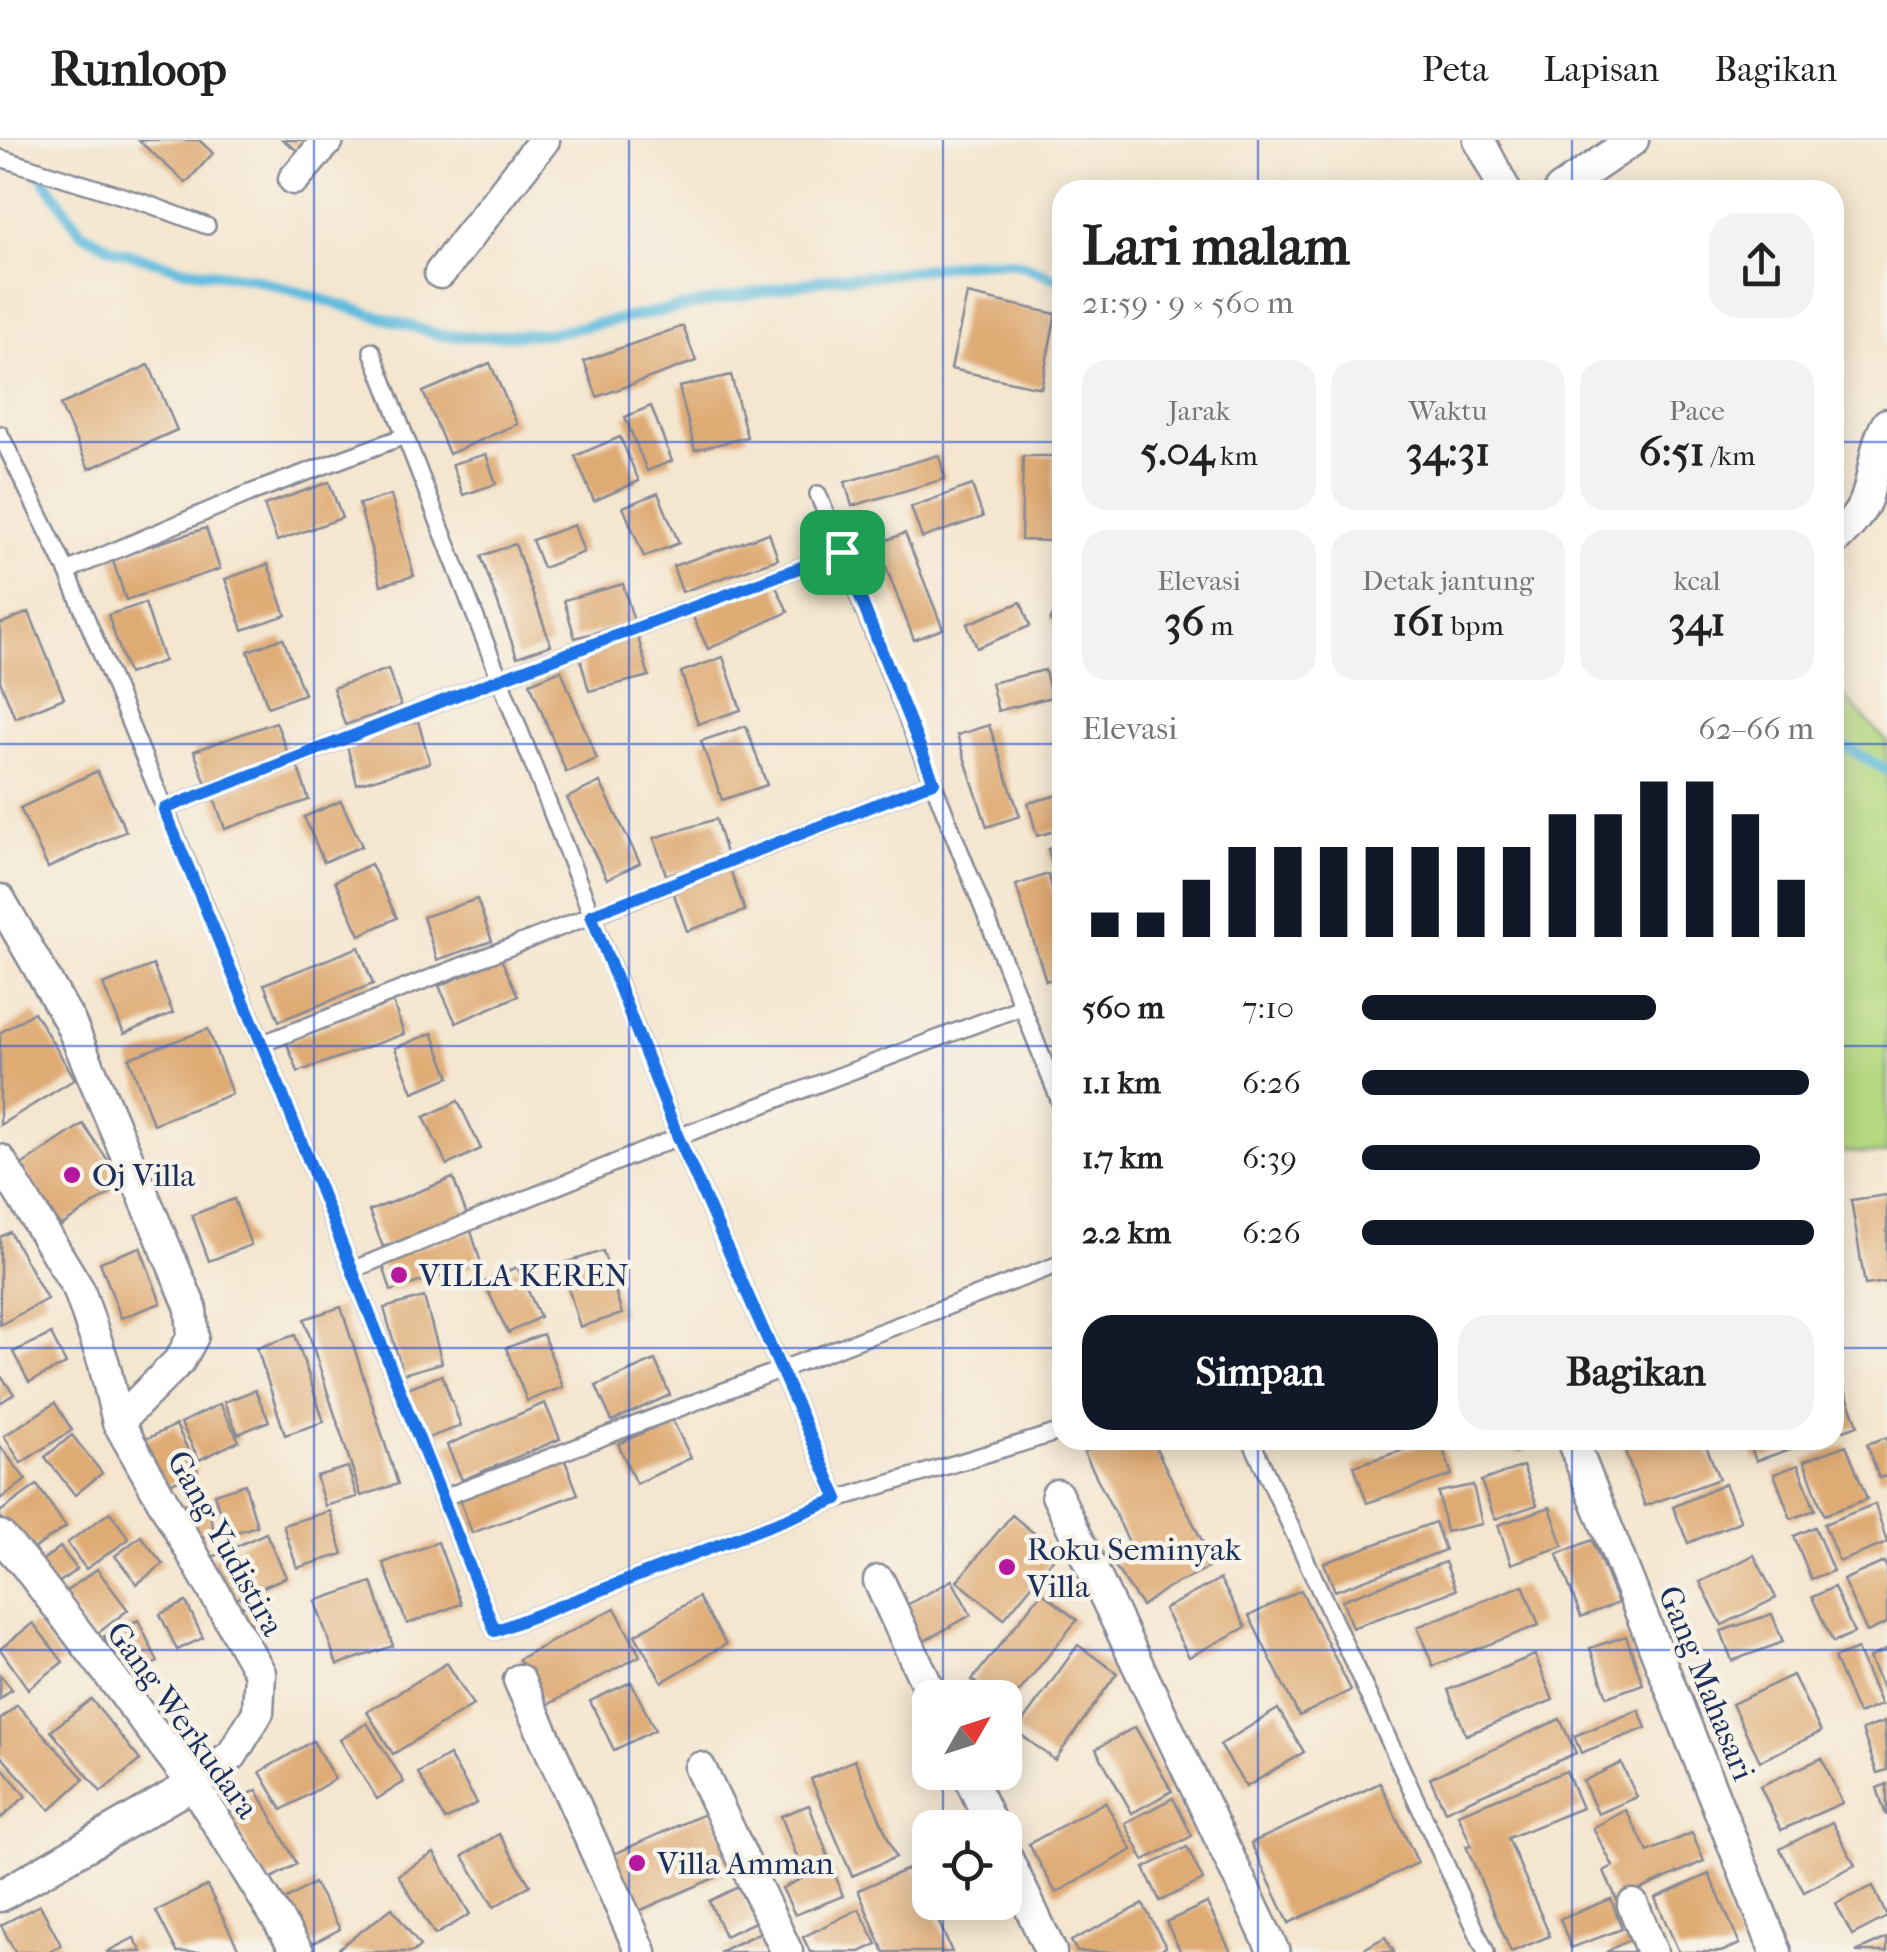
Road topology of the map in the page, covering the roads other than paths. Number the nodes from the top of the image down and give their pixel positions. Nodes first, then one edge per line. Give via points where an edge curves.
1 (328, 140) edge
2 (544, 140) edge
3 (1479, 140) edge
4 (1633, 140) edge
5 (0, 158) edge
6 (294, 179) dead end
7 (1500, 180) edge
8 (1575, 180) edge
9 (208, 226) dead end
10 (440, 273) dead end
11 (372, 352) dead end
12 (1887, 424) edge
13 (0, 434) edge
14 (405, 436) junction
15 (818, 494) dead end
16 (1844, 531) edge
17 (842, 552) junction
18 (66, 571) junction
19 (499, 679) junction
20 (934, 782) junction
21 (164, 809) junction
22 (0, 900) edge
23 (591, 915) junction
24 (1021, 1007) junction
25 (261, 1044) junction
26 (1052, 1083) edge
27 (678, 1137) junction
28 (0, 1160) edge
29 (1052, 1267) edge
30 (352, 1270) junction
31 (779, 1368) junction
32 (118, 1422) junction
33 (1052, 1434) edge
34 (1256, 1450) edge
35 (1576, 1450) edge
36 (1058, 1495) dead end
37 (442, 1498) junction
38 (838, 1499) junction
39 (0, 1536) edge
40 (879, 1582) dead end
41 (518, 1680) dead end
42 (924, 1680) edge
43 (700, 1768) dead end
44 (193, 1784) junction
45 (1022, 1891) edge
46 (0, 1896) edge
47 (1633, 1905) dead end
48 (298, 1952) edge
49 (641, 1952) edge
50 (788, 1952) edge
51 (1050, 1952) edge
52 (1274, 1952) edge
53 (1486, 1952) edge
54 (1652, 1952) edge
55 (1776, 1952) edge

1 - 6 street
2 - 10 street
3 - 7 street
4 - 8 street
5 - 9 lane
11 - 14 lane
12 - 16 street via 1866,500
13 - 18 lane
14 - 18 lane
14 - 19 lane
15 - 17 lane
17 - 19 lane
17 - 20 lane
18 - 21 lane
19 - 21 lane
19 - 23 lane
20 - 23 lane
20 - 24 lane
21 - 25 lane
22 - 32 street via 70,1022 191,1308 193,1336 180,1360
23 - 25 lane
23 - 27 lane
24 - 26 lane
24 - 27 lane
25 - 30 lane
27 - 30 lane
27 - 31 lane
28 - 32 street, Gang Yudistira via 80,1290
29 - 31 lane
30 - 37 lane
31 - 37 lane
31 - 38 lane
32 - 44 street, Gang Yudistira via 260,1674 258,1712 232,1755
33 - 38 lane
34 - 53 lane
35 - 55 street, Gang Mahasari
36 - 52 street
37 - 38 lane via 495,1631
39 - 44 street, Gang Werkudara
40 - 42 street
41 - 49 street
43 - 50 street
44 - 46 street
44 - 48 street, Gang Werkudara
45 - 51 street
47 - 54 street

